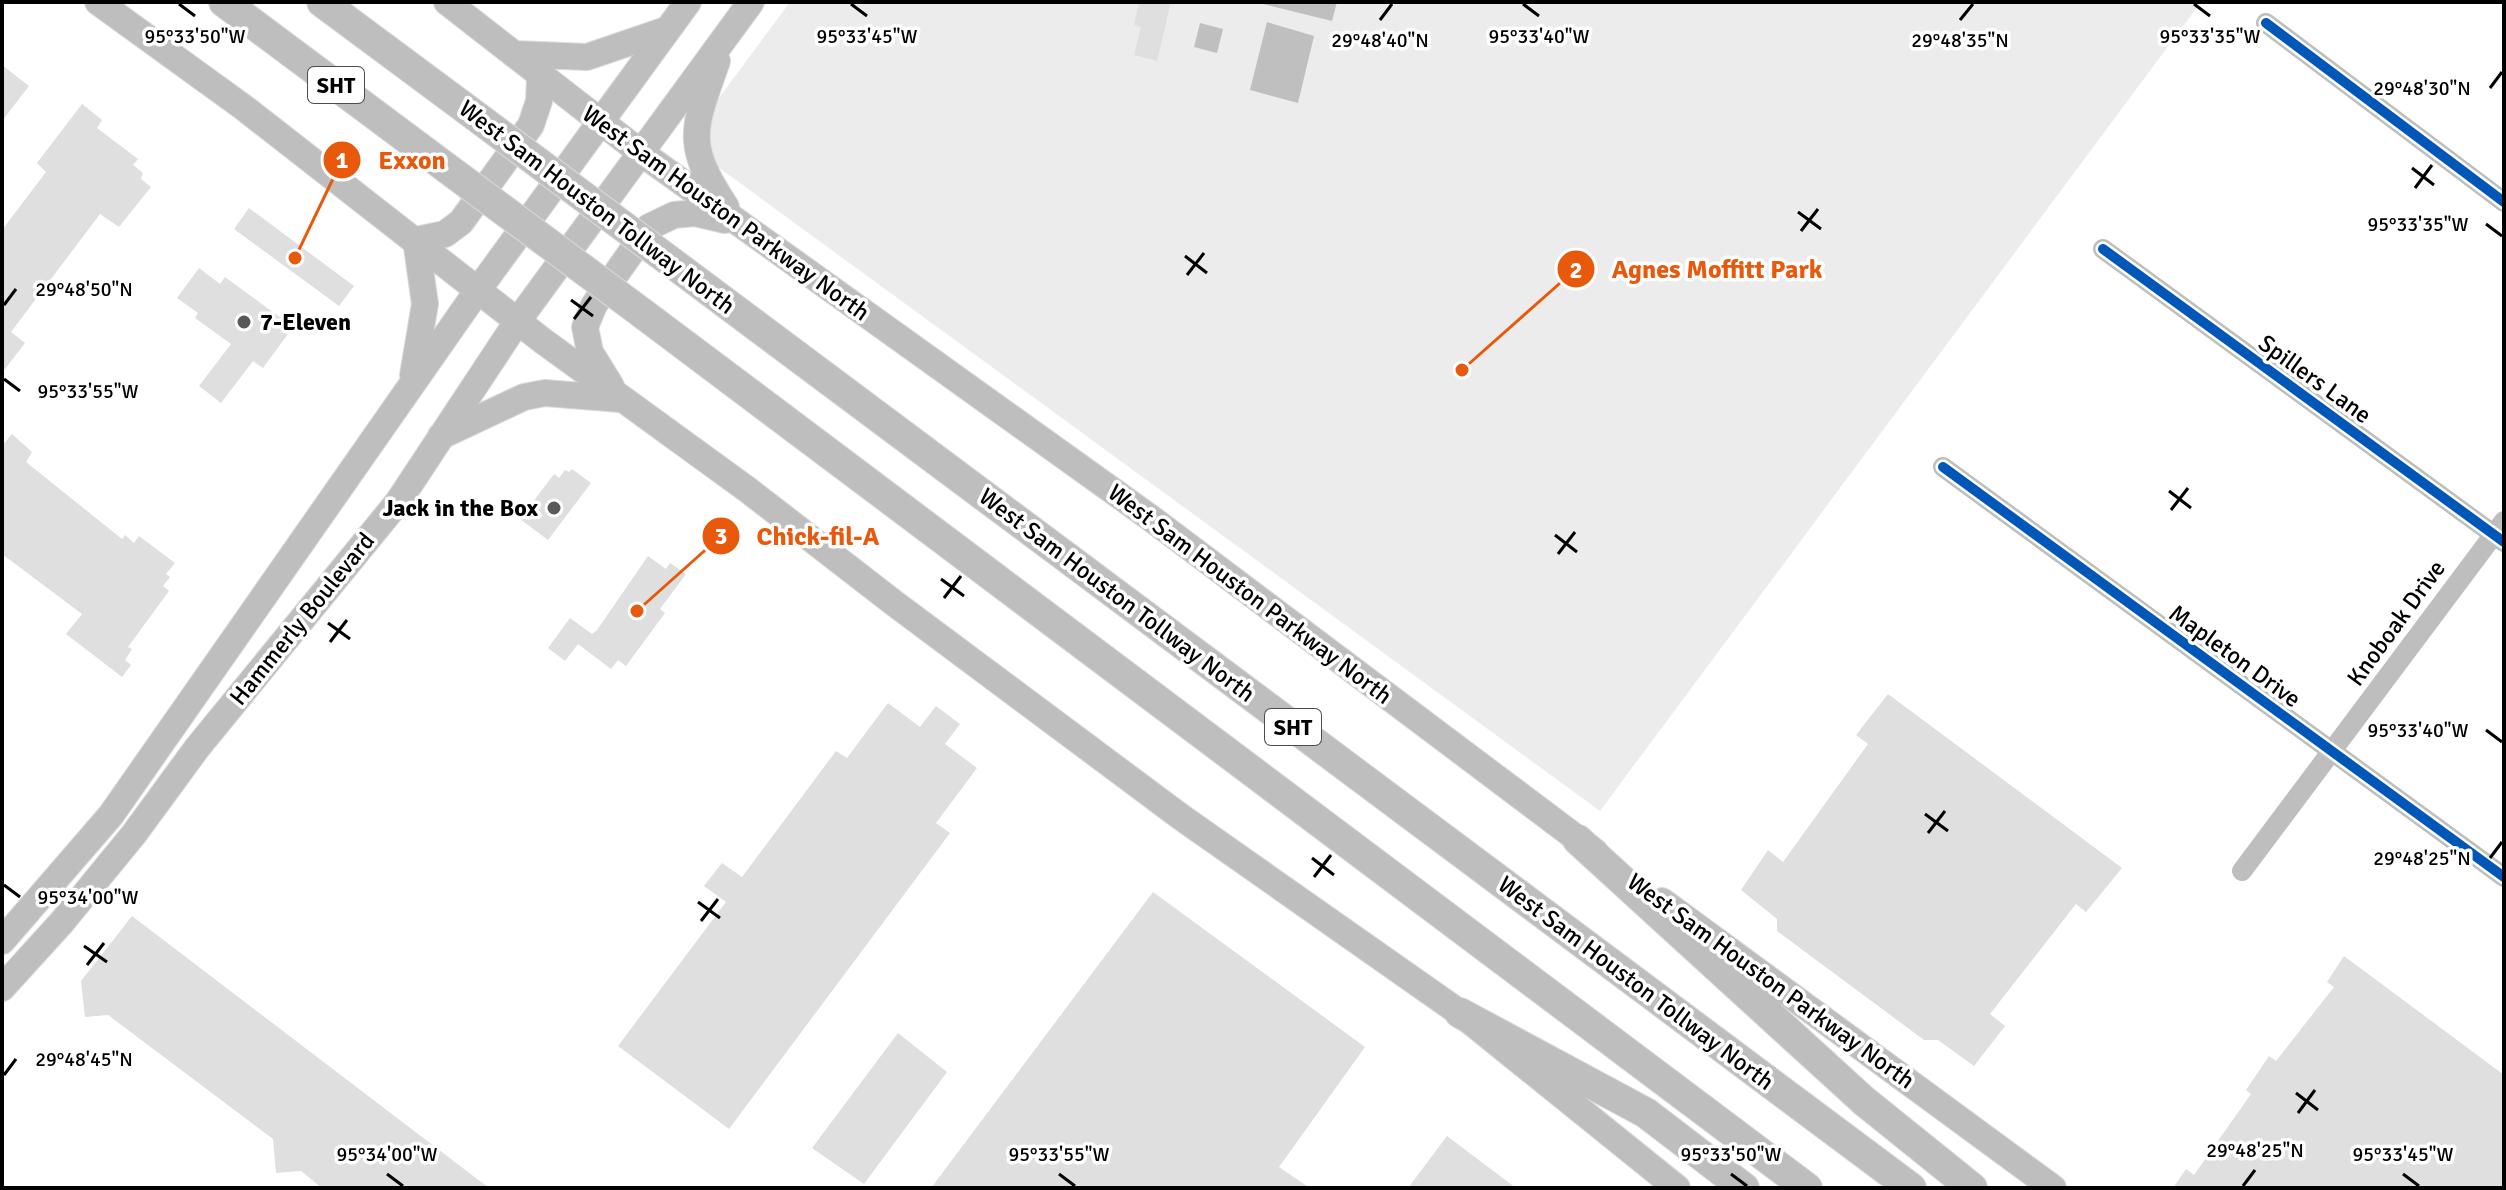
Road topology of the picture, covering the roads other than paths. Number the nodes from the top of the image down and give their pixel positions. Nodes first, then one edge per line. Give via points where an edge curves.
1 (98, 2) edge
2 (224, 2) edge
3 (322, 2) edge
4 (447, 2) edge
5 (688, 2) edge
6 (751, 2) edge
7 (2266, 23) dead end
8 (666, 30) junction
9 (726, 36) junction
10 (515, 54) junction
11 (540, 77) junction
12 (599, 121) junction
13 (640, 152) junction
14 (2504, 202) edge
15 (737, 223) junction
16 (416, 240) junction
17 (2103, 249) dead end
18 (478, 290) junction
19 (517, 322) junction
20 (410, 386) junction
21 (620, 399) junction
22 (441, 436) junction
23 (1943, 467) dead end
24 (2501, 533) edge
25 (2333, 752) junction
26 (1578, 840) junction
27 (2242, 871) dead end
28 (2504, 877) edge
29 (2, 941) edge
30 (2, 988) edge
31 (1460, 1013) junction
32 (1677, 1188) edge
33 (1744, 1188) edge
34 (1807, 1188) edge
35 (1911, 1188) edge
36 (1972, 1188) edge
37 (2053, 1188) edge

1 - 16 main road
2 - 34 highway, SHT, bridge
3 - 35 highway, West Sam Houston Tollway North / SHT, bridge
4 - 10 main road, West Sam Houston Parkway North
5 - 8 main road, Hammerly Boulevard
6 - 9 main road, Hammerly Boulevard
7 - 14 street
8 - 10 main road via 587,57
8 - 12 main road, Hammerly Boulevard
9 - 13 main road, Hammerly Boulevard
9 - 15 main road via 696,120 695,141 702,171
10 - 11 main road, West Sam Houston Parkway North
11 - 12 main road, West Sam Houston Parkway North
11 - 16 main road via 531,125 461,222 445,234
12 - 13 main road, West Sam Houston Parkway North
12 - 18 main road, Hammerly Boulevard
13 - 15 main road, West Sam Houston Parkway North
13 - 19 main road, Hammerly Boulevard
15 - 21 main road via 695,213 674,215 649,227 594,305 585,327 590,352
15 - 26 main road, West Sam Houston Parkway North via 1152,519
16 - 18 main road
16 - 20 main road via 425,319
17 - 24 street, Spillers Lane
18 - 19 main road
18 - 20 main road, Hammerly Boulevard
19 - 21 main road
19 - 22 main road, Hammerly Boulevard
20 - 29 main road, Hammerly Boulevard via 111,815
21 - 22 main road via 545,393 524,397
21 - 31 main road via 1181,817
22 - 30 main road, Hammerly Boulevard via 398,502 197,748 134,834
23 - 25 street, Mapleton Drive
24 - 25 street, Knoboak Drive
25 - 27 street, Knoboak Drive
25 - 28 street, Mapleton Drive
26 - 36 highway via 1842,1082
26 - 37 main road, West Sam Houston Parkway North
31 - 32 main road
31 - 33 highway via 1646,1113

